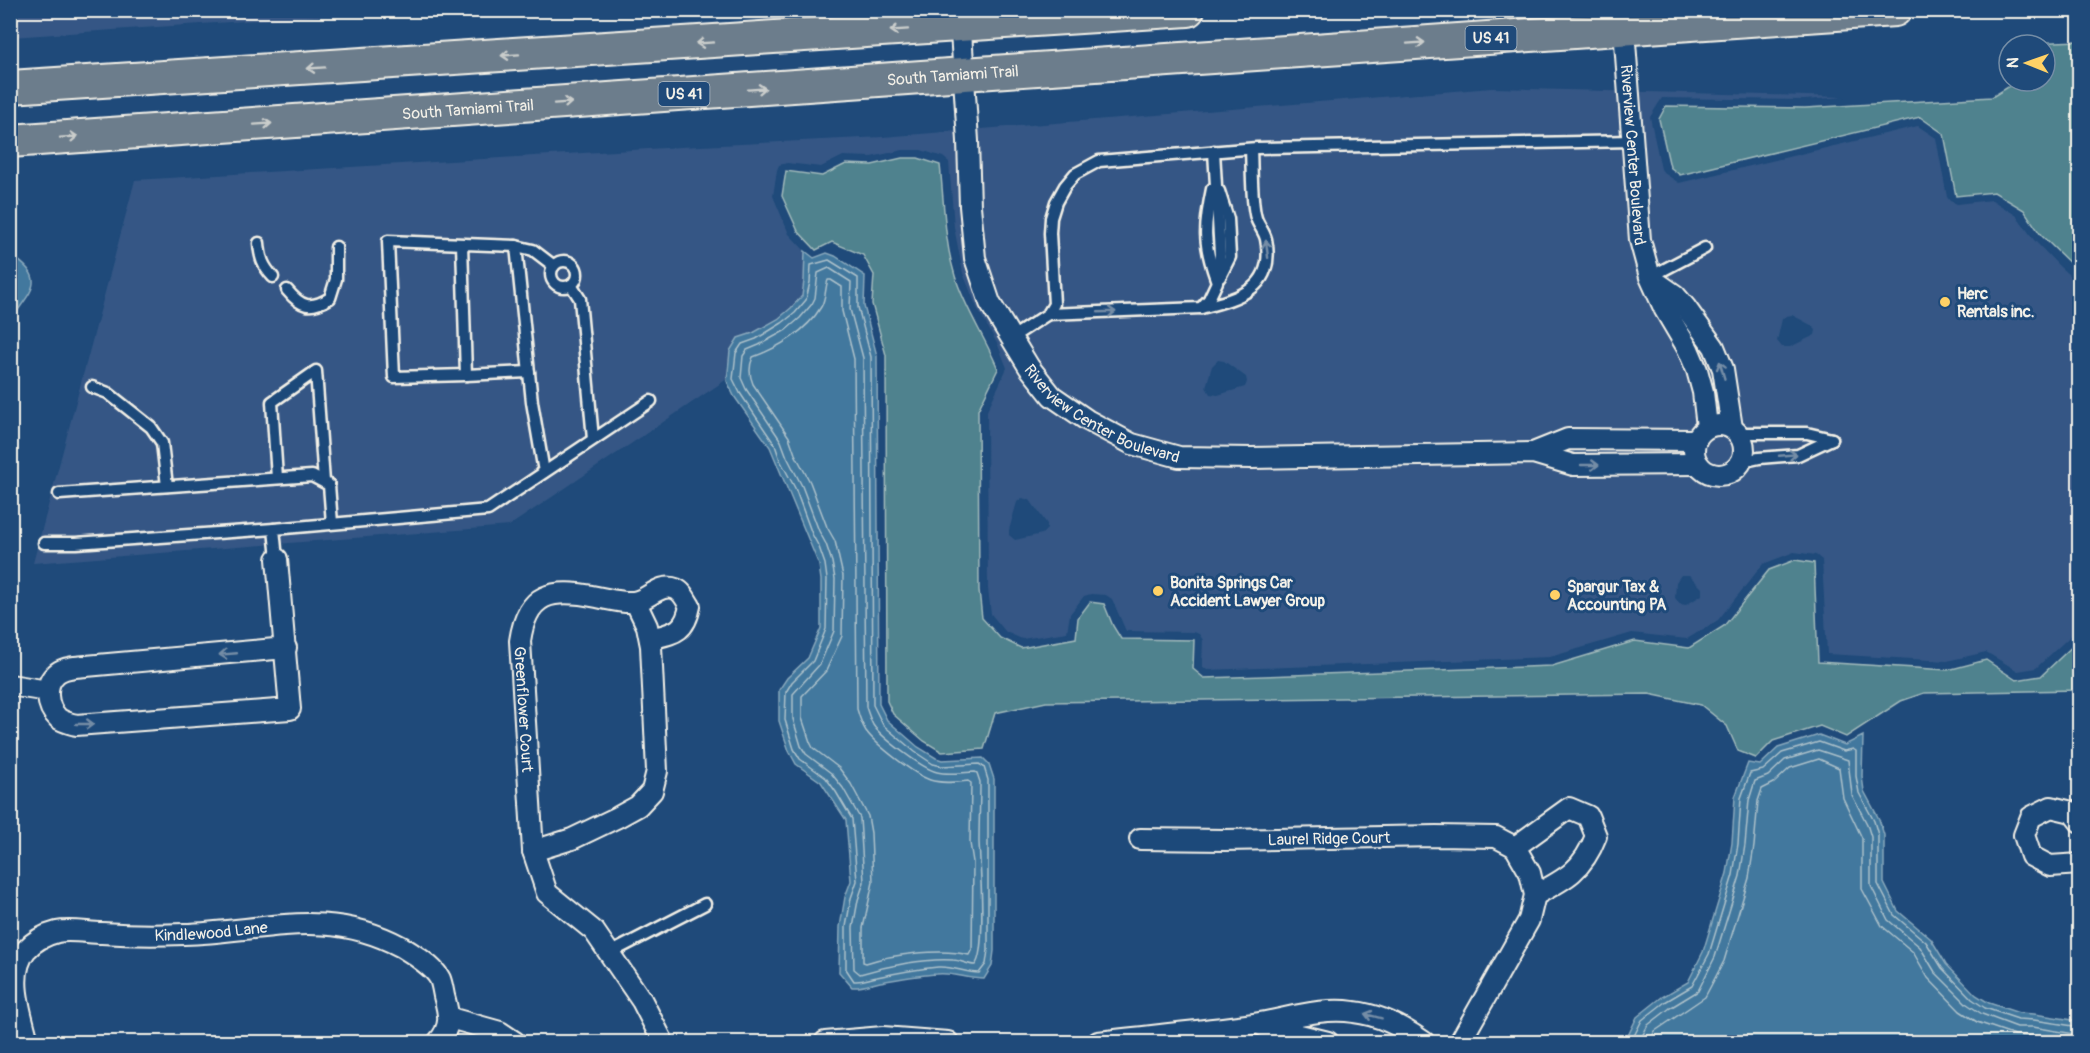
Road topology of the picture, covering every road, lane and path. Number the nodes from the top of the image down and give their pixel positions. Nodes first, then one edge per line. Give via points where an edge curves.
1 (1188, 10) edge
2 (1895, 10) edge
3 (960, 18) edge
4 (1624, 29) junction
5 (964, 74) junction
6 (10, 87) edge
7 (10, 141) edge
8 (1634, 141) junction
9 (1251, 148) junction
10 (1214, 151) junction
11 (259, 243) dead end
12 (462, 244) junction
13 (516, 246) junction
14 (336, 247) dead end
15 (1705, 248) dead end
16 (554, 266) junction
17 (273, 277) dead end
18 (1650, 277) junction
19 (571, 285) junction
20 (286, 290) dead end
21 (1201, 308) junction
22 (1048, 314) junction
23 (1011, 338) junction
24 (529, 372) junction
25 (466, 375) junction
26 (92, 387) dead end
27 (651, 401) dead end
28 (1735, 430) junction
29 (1701, 433) junction
30 (593, 439) junction
31 (1533, 453) junction
32 (1742, 462) junction
33 (1698, 464) junction
34 (544, 472) junction
35 (277, 478) junction
36 (324, 482) junction
37 (166, 486) junction
38 (59, 494) dead end
39 (333, 523) junction
40 (274, 529) junction
41 (44, 543) dead end
42 (277, 559) joint
43 (636, 603) junction
44 (650, 639) junction
45 (286, 648) junction
46 (10, 685) edge
47 (48, 691) junction
48 (2079, 822) edge
49 (1140, 839) dead end
50 (1515, 847) junction
51 (533, 851) junction
52 (2079, 864) edge
53 (1535, 896) junction
54 (705, 904) dead end
55 (610, 953) junction
56 (450, 1018) junction
57 (1254, 1024) junction
58 (28, 1042) edge
59 (438, 1042) edge
60 (515, 1042) edge
61 (663, 1042) edge
62 (825, 1042) edge
63 (948, 1042) edge
64 (1098, 1042) edge
65 (1328, 1042) edge
66 (1424, 1042) edge
67 (1460, 1042) edge

1 - 3 main road
2 - 4 main road, South Tamiami Trail / US 41
3 - 5 street, Riverview Center Boulevard
3 -> 6 main road
5 -> 4 main road, South Tamiami Trail / US 41
4 - 8 street, Riverview Center Boulevard
7 -> 5 main road, South Tamiami Trail / US 41
5 - 23 street, Riverview Center Boulevard via 975,258 990,303
8 - 9 lane
8 - 18 street, Riverview Center Boulevard via 1640,240
9 - 10 lane
21 -> 9 lane via 1223,303 1258,285 1266,272 1268,255 1256,217
10 - 21 lane via 1220,254 1217,282
10 - 22 lane via 1115,158 1099,161 1075,174 1056,202 1051,218 1054,304
11 - 17 lane via 263,267
12 - 13 lane
12 - 25 lane
12 - 25 lane via 388,241 394,377
13 - 16 lane via 534,250
13 - 24 lane
14 - 20 lane via 336,279 330,298 310,305 296,302
15 - 18 lane
16 - 19 lane via 554,283 562,287
16 - 19 lane via 565,261 573,264 577,276
28 -> 18 street via 1714,347 1675,295
18 - 29 street, Riverview Center Boulevard via 1697,370 1703,392
19 - 30 lane via 580,299
22 -> 21 lane
22 - 23 lane
23 - 31 street, Riverview Center Boulevard via 1052,396 1132,444 1179,457
24 - 25 lane
24 - 34 lane
26 - 37 lane via 108,393 151,427 162,443
27 - 30 lane
28 - 29 street, Riverview Center Boulevard via 1724,425
28 - 32 street via 1744,449
32 -> 28 lane, Riverview Center Boulevard via 1798,455 1832,439 1807,433
29 - 31 street, Riverview Center Boulevard via 1568,439
29 - 33 street, Riverview Center Boulevard via 1694,448
30 - 34 lane
31 -> 33 street, Riverview Center Boulevard via 1573,465
32 - 33 street, Riverview Center Boulevard via 1734,471 1719,476
34 - 39 lane via 488,510
35 - 36 lane via 312,476
35 - 36 lane via 272,402 316,371
35 - 37 lane
36 - 39 lane via 329,485
37 - 38 lane
39 - 40 lane
40 - 41 lane
40 - 42 lane
42 - 45 street
43 - 44 street
43 - 44 street via 663,588 674,588 690,606 681,628
43 - 51 street, Greenflower Court via 552,594 533,603 522,622
44 - 51 street via 657,771 652,791 638,806 618,817 572,839
45 -> 47 street via 75,667 55,675
47 -> 45 street via 51,710 66,723 76,725 290,709
46 - 47 street
48 - 52 street via 2072,812 2051,807 2031,817 2024,835 2031,856 2050,866
49 - 50 street, Laurel Ridge Court via 1496,837
50 - 53 street via 1530,873
50 - 53 street via 1569,808 1588,816 1596,836 1589,854 1575,871
51 - 55 street, Greenflower Court via 547,893 594,931
53 - 67 street via 1529,920
54 - 55 lane
55 - 61 street, Greenflower Court
56 - 58 street, Kindlewood Lane via 440,977 426,964 389,940 351,927 309,923 142,936 59,931 40,938 26,951 17,969 17,990
56 - 59 street
56 - 60 street via 500,1032
57 - 64 street
57 - 65 street
66 -> 57 street via 1397,1025 1355,1012 1328,1010
62 - 63 street via 883,1037

